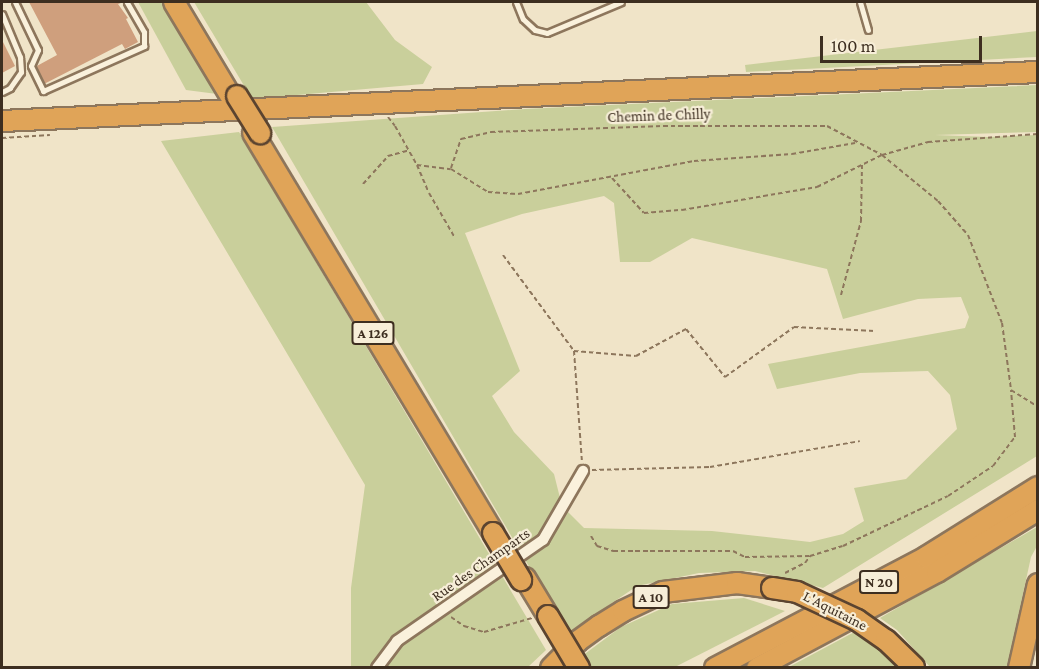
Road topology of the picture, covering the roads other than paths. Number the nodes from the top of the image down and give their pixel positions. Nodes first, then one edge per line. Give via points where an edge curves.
1 (15, 2) edge
2 (127, 2) edge
3 (174, 2) edge
4 (181, 2) edge
5 (516, 2) edge
6 (621, 2) edge
7 (860, 2) edge
8 (2, 14) edge
9 (868, 30) dead end
10 (1038, 72) edge
11 (2, 92) edge
12 (234, 96) junction
13 (2, 121) edge
14 (583, 471) road end
15 (1038, 487) edge
16 (1038, 510) edge
17 (1038, 584) edge
18 (541, 617) junction
19 (914, 667) edge
20 (377, 668) edge
21 (551, 668) edge
22 (572, 668) edge
23 (579, 668) edge
24 (715, 668) edge
25 (757, 668) edge
26 (1019, 668) edge

1 - 2 lane via 38,50 31,66 44,91 144,46 144,33
3 - 12 highway, A 126
4 - 12 highway, A 126
5 - 6 lane via 523,19 535,30 547,33
7 - 9 lane
8 - 11 lane via 20,57 21,72 10,88
10 - 13 highway
12 - 18 highway, A 126, bridge via 523,579
14 - 20 street, Rue des Champarts via 543,540 397,641
15 - 24 highway, N 20 via 926,557
16 - 25 highway, N 20 via 937,572
17 - 26 highway
18 - 22 highway, A 126
18 - 23 highway, A 126, bridge
19 - 21 highway, L'Aquitaine / A 10, bridge via 886,640 857,620 779,580 663,592 599,626

